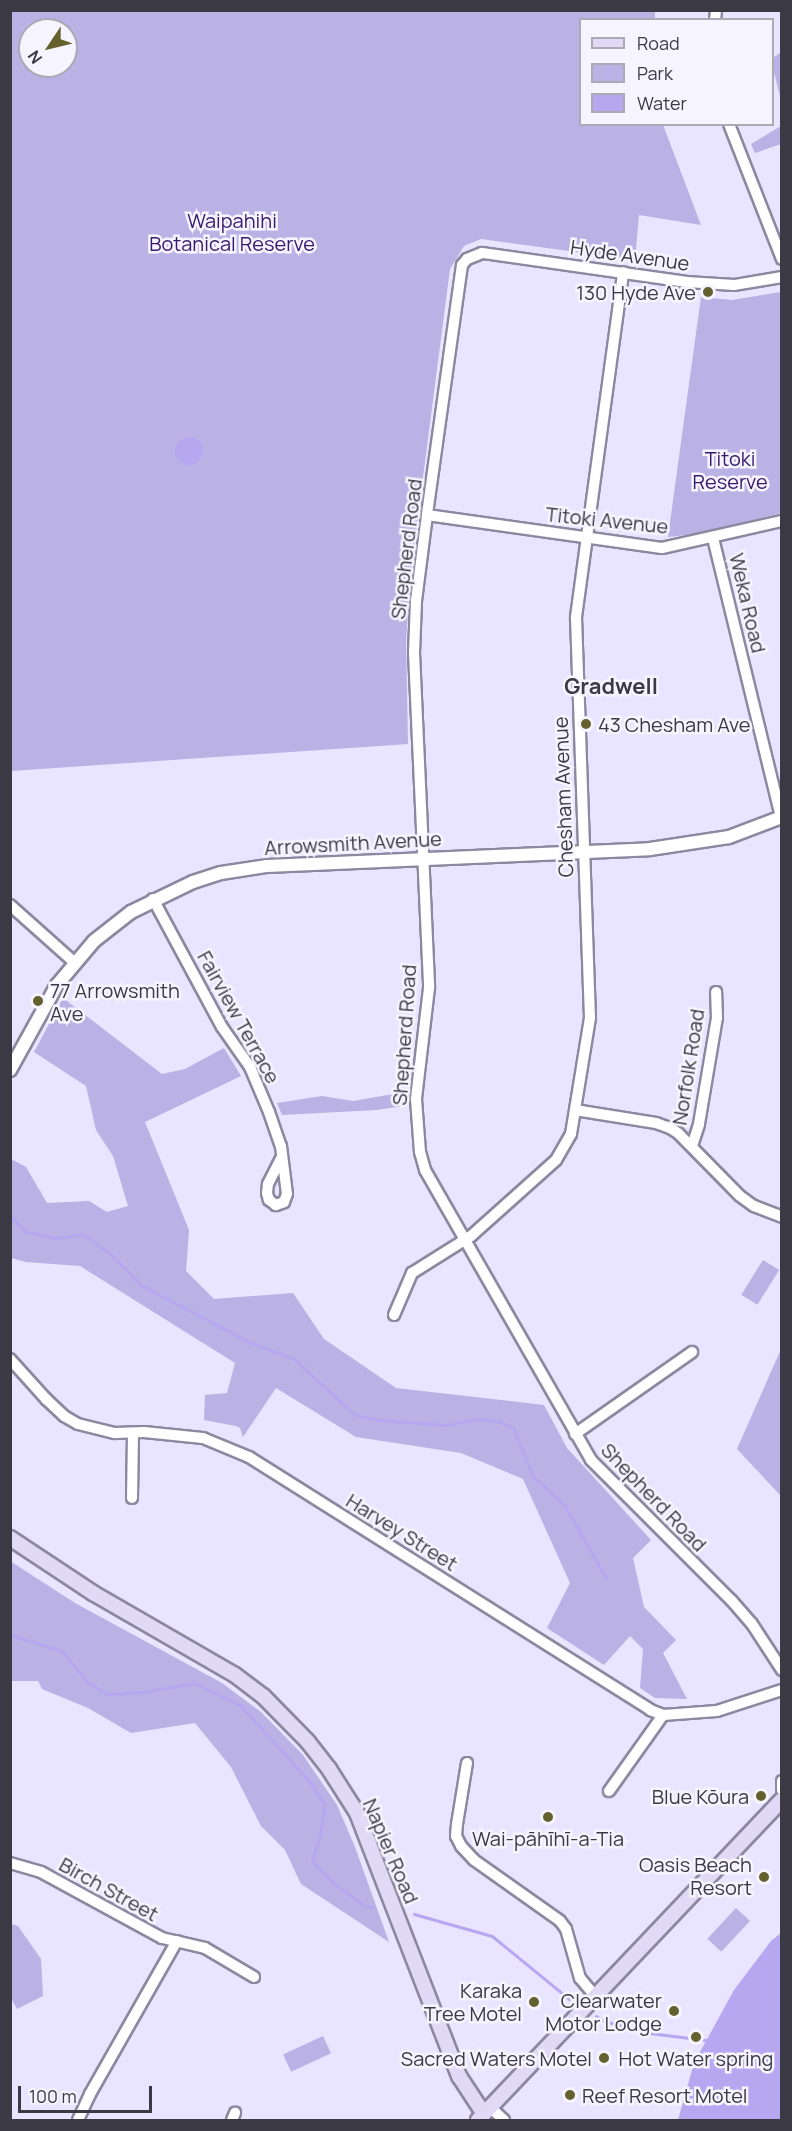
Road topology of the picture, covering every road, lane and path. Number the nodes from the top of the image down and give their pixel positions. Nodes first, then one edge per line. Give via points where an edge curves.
1 (730, 126) edge
2 (473, 255) joint
3 (782, 259) edge
4 (623, 272) junction
5 (782, 277) edge
6 (427, 516) junction
7 (782, 521) edge
8 (587, 537) junction
9 (713, 538) junction
10 (781, 817) edge
11 (583, 852) junction
12 (424, 858) junction
13 (153, 899) junction
14 (10, 904) edge
15 (74, 962) junction
16 (716, 992) dead end
17 (10, 1070) edge
18 (575, 1110) junction
19 (692, 1146) junction
20 (282, 1157) dead end
21 (782, 1217) edge
22 (465, 1240) junction
23 (394, 1315) dead end
24 (692, 1352) dead end
25 (10, 1359) edge
26 (133, 1433) junction
27 (575, 1434) junction
28 (132, 1498) dead end
29 (10, 1538) edge
30 (782, 1670) edge
31 (782, 1690) edge
32 (663, 1714) junction
33 (467, 1763) dead end
34 (782, 1781) edge
35 (782, 1790) edge
36 (609, 1791) dead end
37 (782, 1800) edge
38 (10, 1863) edge
39 (177, 1941) junction
40 (254, 1977) dead end
41 (596, 1996) junction
42 (484, 2114) edge
43 (78, 2121) edge
44 (504, 2121) edge

1 - 3 street
2 - 4 street, Hyde Avenue via 482,253
2 - 6 street, Shepherd Road via 462,265
4 - 5 street, Hyde Avenue via 734,285
4 - 8 street, Chesham Avenue
6 - 8 street, Titoki Avenue
6 - 12 street, Shepherd Road via 415,624
7 - 9 street, Titoki Avenue
8 - 9 street, Titoki Avenue via 662,548
8 - 11 street, Chesham Avenue via 576,617
9 - 10 street, Weka Road
10 - 11 street, Arrowsmith Avenue via 707,842
11 - 12 street, Arrowsmith Avenue
11 - 18 street, Chesham Avenue via 590,1018
12 - 13 street, Arrowsmith Avenue via 244,868 193,882
12 - 22 street, Shepherd Road via 429,988 417,1073 418,1137 425,1170
13 - 15 street, Arrowsmith Avenue via 110,927
13 - 20 street, Fairview Terrace via 222,1027 250,1067
14 - 15 street
15 - 17 street, Arrowsmith Avenue
16 - 19 street, Norfolk Road via 717,1018
18 - 19 street via 656,1123 678,1133
18 - 22 street, Chesham Avenue via 571,1134 556,1160
19 - 21 street via 747,1202
22 - 23 street, Chesham Avenue via 412,1273
22 - 27 street, Shepherd Road
24 - 27 street
25 - 26 street, Harvey Street via 64,1416 94,1430
26 - 28 street
26 - 32 street, Harvey Street via 202,1438 249,1456 650,1710
27 - 30 street, Shepherd Road via 600,1471 752,1624
29 - 42 main road, Napier Road via 85,1588 235,1675 271,1703 308,1742 357,1813 459,2076
31 - 32 street via 729,1708
32 - 36 street
33 - 41 street via 456,1836 461,1846 474,1860 560,1921 566,1929 580,1978
34 - 35 street
37 - 41 main road
38 - 39 street, Birch Street via 40,1872 142,1929
39 - 40 street, Birch Street via 205,1948
39 - 43 street
41 - 42 main road
42 - 44 street

